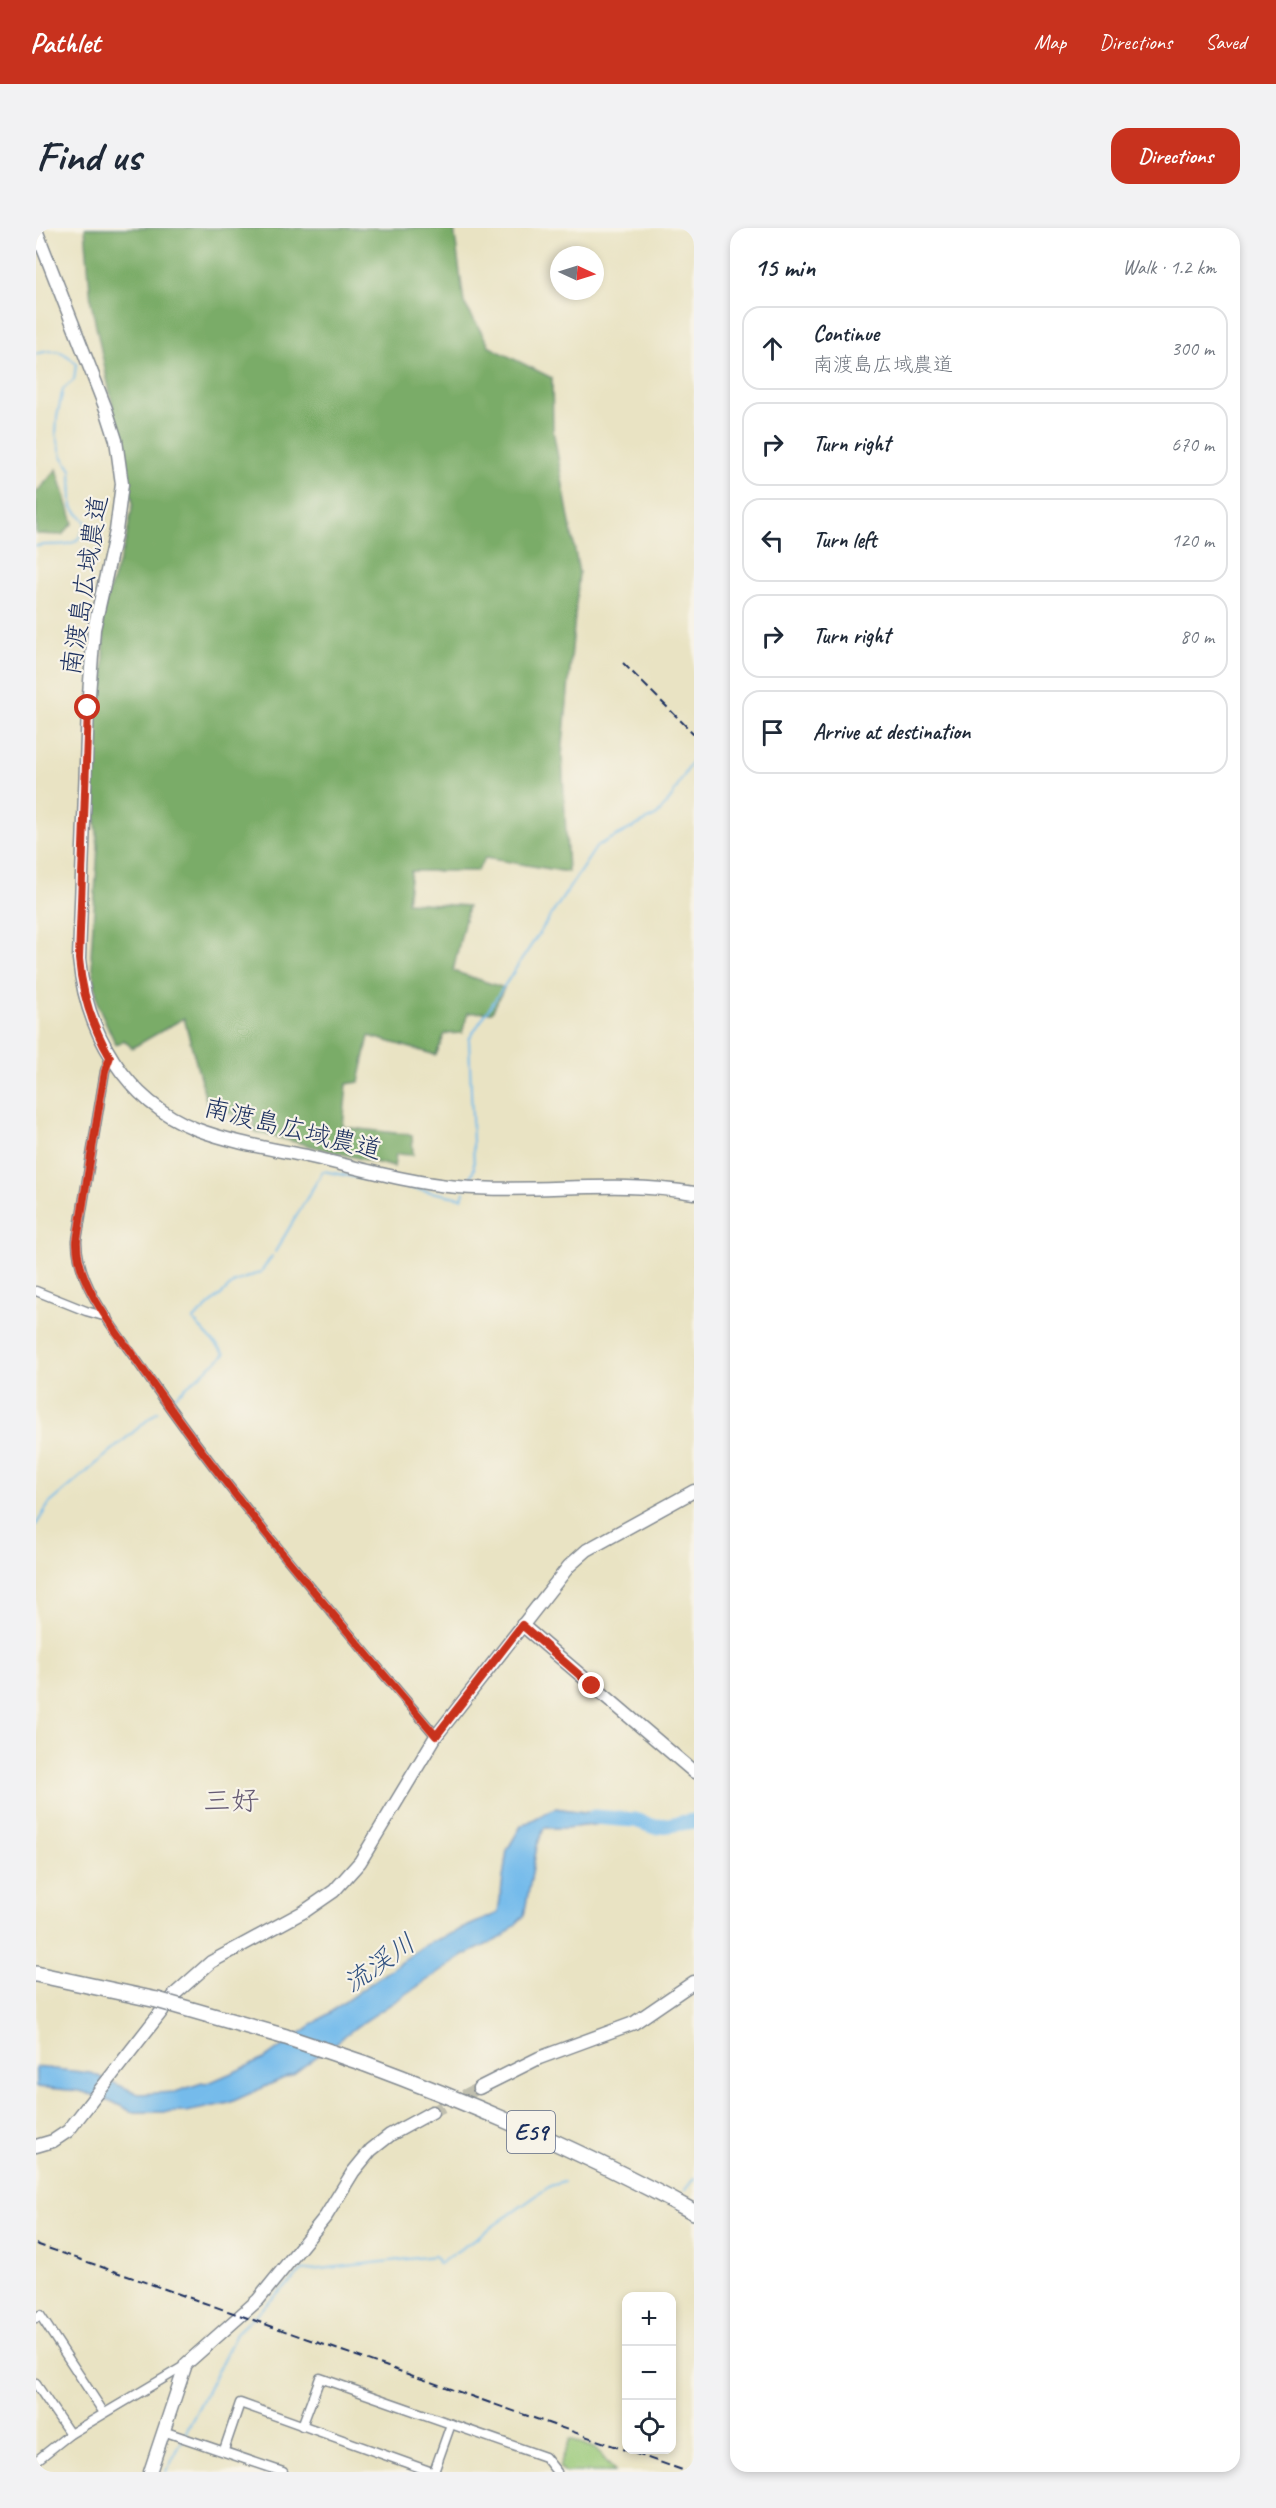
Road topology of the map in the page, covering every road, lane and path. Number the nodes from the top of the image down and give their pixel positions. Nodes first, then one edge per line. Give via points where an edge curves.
1 (36, 230) edge
2 (110, 1057) junction
3 (694, 1193) edge
4 (36, 1291) edge
5 (107, 1317) junction
6 (694, 1491) edge
7 (522, 1625) junction
8 (436, 1736) junction
9 (694, 1772) edge
10 (36, 1974) edge
11 (694, 1982) edge
12 (479, 2088) tunnel mouth
13 (432, 2112) tunnel mouth
14 (36, 2146) edge
15 (694, 2212) edge
16 (36, 2318) edge
17 (186, 2364) junction
18 (36, 2384) edge
19 (104, 2413) junction
20 (451, 2424) junction
21 (302, 2426) junction
22 (163, 2431) junction
23 (70, 2434) junction
24 (36, 2449) edge
25 (224, 2450) junction
26 (46, 2451) junction
27 (36, 2461) edge
28 (150, 2472) edge
29 (283, 2472) edge
30 (433, 2472) edge
31 (557, 2472) edge

1 - 2 street, 南渡島広域農道 via 106,409 116,440 122,483 116,531 94,629 79,959 88,1010
2 - 3 street, 南渡島広域農道 via 137,1089 173,1118 236,1142 458,1187 644,1186
2 - 5 street via 76,1250 86,1282
4 - 5 street
5 - 8 street via 248,1514
6 - 7 street via 587,1550 569,1566
7 - 8 street
7 - 9 street
8 - 14 street via 352,1873 321,1902 195,1974 76,2121 60,2138
10 - 15 highway, E59, bridge via 157,2000 363,2063 490,2113
11 - 12 street via 634,2023 539,2058
13 - 17 street via 390,2134 372,2150 353,2172 326,2216 258,2300
16 - 19 street via 40,2315
17 - 19 street
17 - 22 street
18 - 23 street
19 - 23 street
20 - 21 street via 320,2378
20 - 30 street
20 - 31 street via 545,2457
21 - 25 street via 240,2403
21 - 30 street
22 - 25 street
22 - 28 street
23 - 26 street
24 - 26 street
25 - 29 street
26 - 27 street

